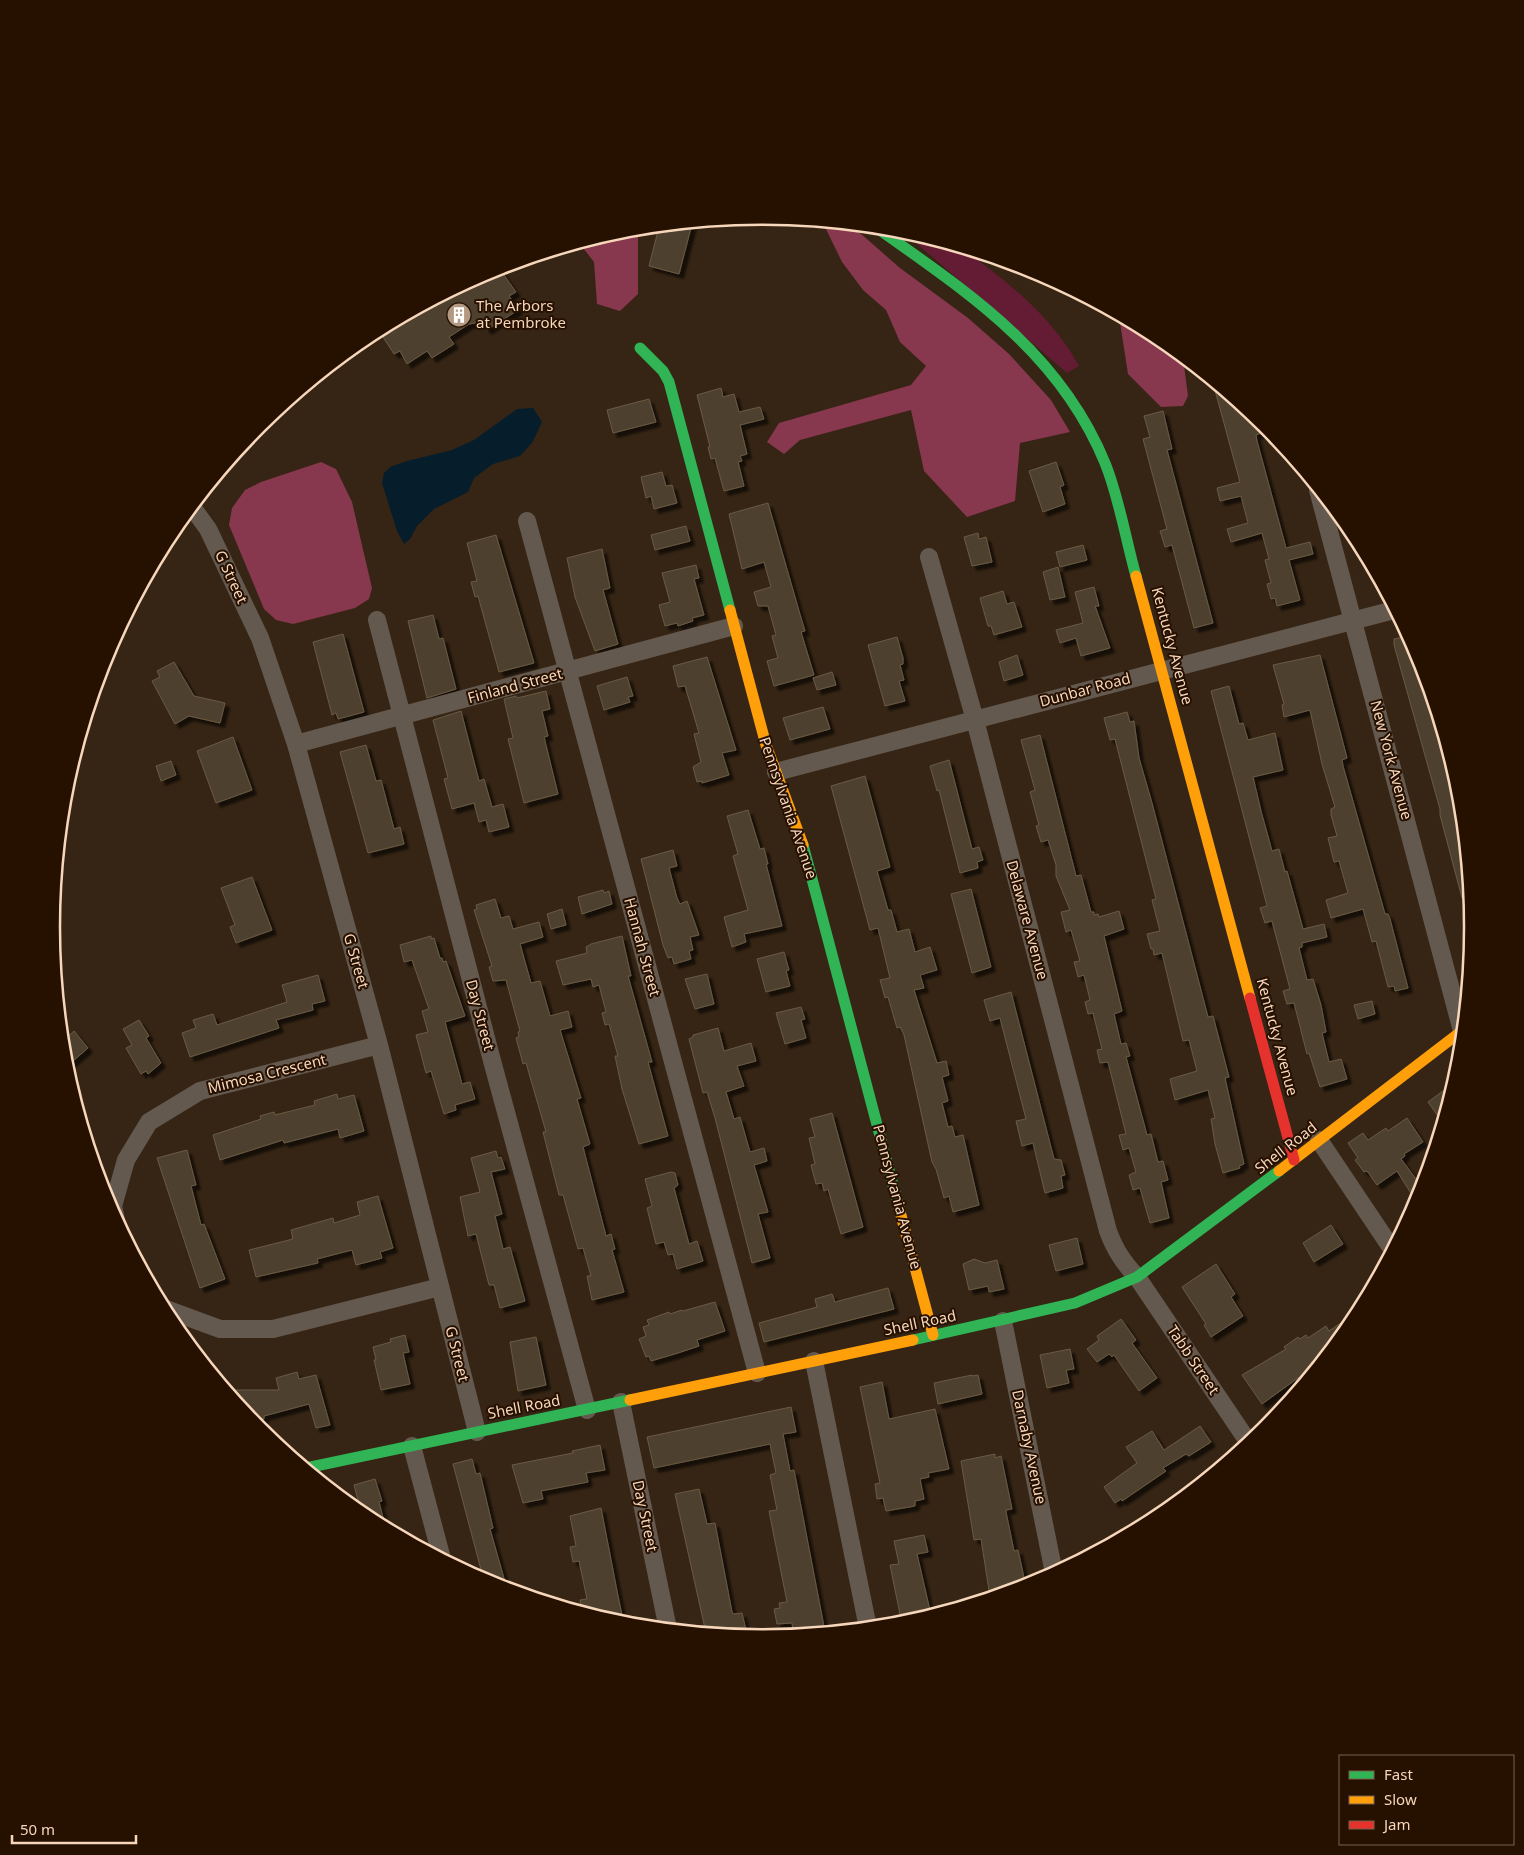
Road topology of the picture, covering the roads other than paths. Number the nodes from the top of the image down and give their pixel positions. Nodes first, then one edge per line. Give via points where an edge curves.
1 (891, 238) edge
2 (640, 348) dead end
3 (1322, 504) edge
4 (196, 512) edge
5 (527, 521) dead end
6 (929, 557) dead end
7 (1389, 611) edge
8 (377, 620) dead end
9 (1354, 620) junction
10 (734, 626) junction
11 (1162, 669) junction
12 (569, 671) junction
13 (401, 716) junction
14 (974, 720) junction
15 (296, 744) junction
16 (776, 772) junction
17 (1458, 1016) edge
18 (1456, 1035) edge
19 (379, 1045) junction
20 (1319, 1140) junction
21 (1294, 1160) junction
22 (115, 1200) edge
23 (1389, 1244) edge
24 (1137, 1277) junction
25 (440, 1287) junction
26 (175, 1312) edge
27 (1003, 1321) junction
28 (934, 1335) junction
29 (814, 1361) junction
30 (757, 1373) junction
31 (621, 1402) junction
32 (587, 1410) junction
33 (477, 1432) junction
34 (1245, 1437) edge
35 (412, 1446) junction
36 (313, 1466) edge
37 (440, 1550) edge
38 (1053, 1566) edge
39 (867, 1621) edge
40 (667, 1622) edge

1 - 11 street, Kentucky Avenue via 1012,328 1071,394 1088,422 1106,465
2 - 10 street, Pennsylvania Avenue via 670,382
3 - 9 street, New York Avenue
4 - 15 street, G Street via 208,529 260,638
5 - 12 street, Hannah Street
6 - 14 street, Delaware Avenue
7 - 9 street, Dunbar Road
8 - 13 street, Day Street
9 - 11 street, Dunbar Road
9 - 17 street, New York Avenue
10 - 12 street, Finland Street
10 - 16 street, Pennsylvania Avenue
11 - 14 street, Dunbar Road
11 - 21 street, Kentucky Avenue
12 - 13 street, Finland Street
12 - 30 street, Hannah Street
13 - 15 street, Finland Street
13 - 32 street, Day Street
14 - 16 street, Dunbar Road
14 - 24 street, Delaware Avenue via 1108,1231 1116,1251
15 - 19 street, G Street
16 - 28 street, Pennsylvania Avenue via 805,849
18 - 20 street, Shell Road
19 - 22 street, Mimosa Crescent via 200,1090 149,1122 126,1160
19 - 25 street, G Street
20 - 21 street, Shell Road
20 - 23 street
21 - 24 street, Shell Road via 1203,1231
24 - 27 street, Shell Road via 1075,1303
24 - 34 street, Tabb Street
25 - 26 street via 273,1328 220,1329
25 - 33 street, G Street
27 - 28 street, Shell Road
27 - 38 street, Darnaby Avenue
28 - 29 street, Shell Road
29 - 30 street, Shell Road
29 - 39 street
30 - 31 street, Shell Road
31 - 32 street, Shell Road
31 - 40 street, Day Street
32 - 33 street, Shell Road
33 - 35 street, Shell Road
35 - 36 street, Shell Road
35 - 37 street

